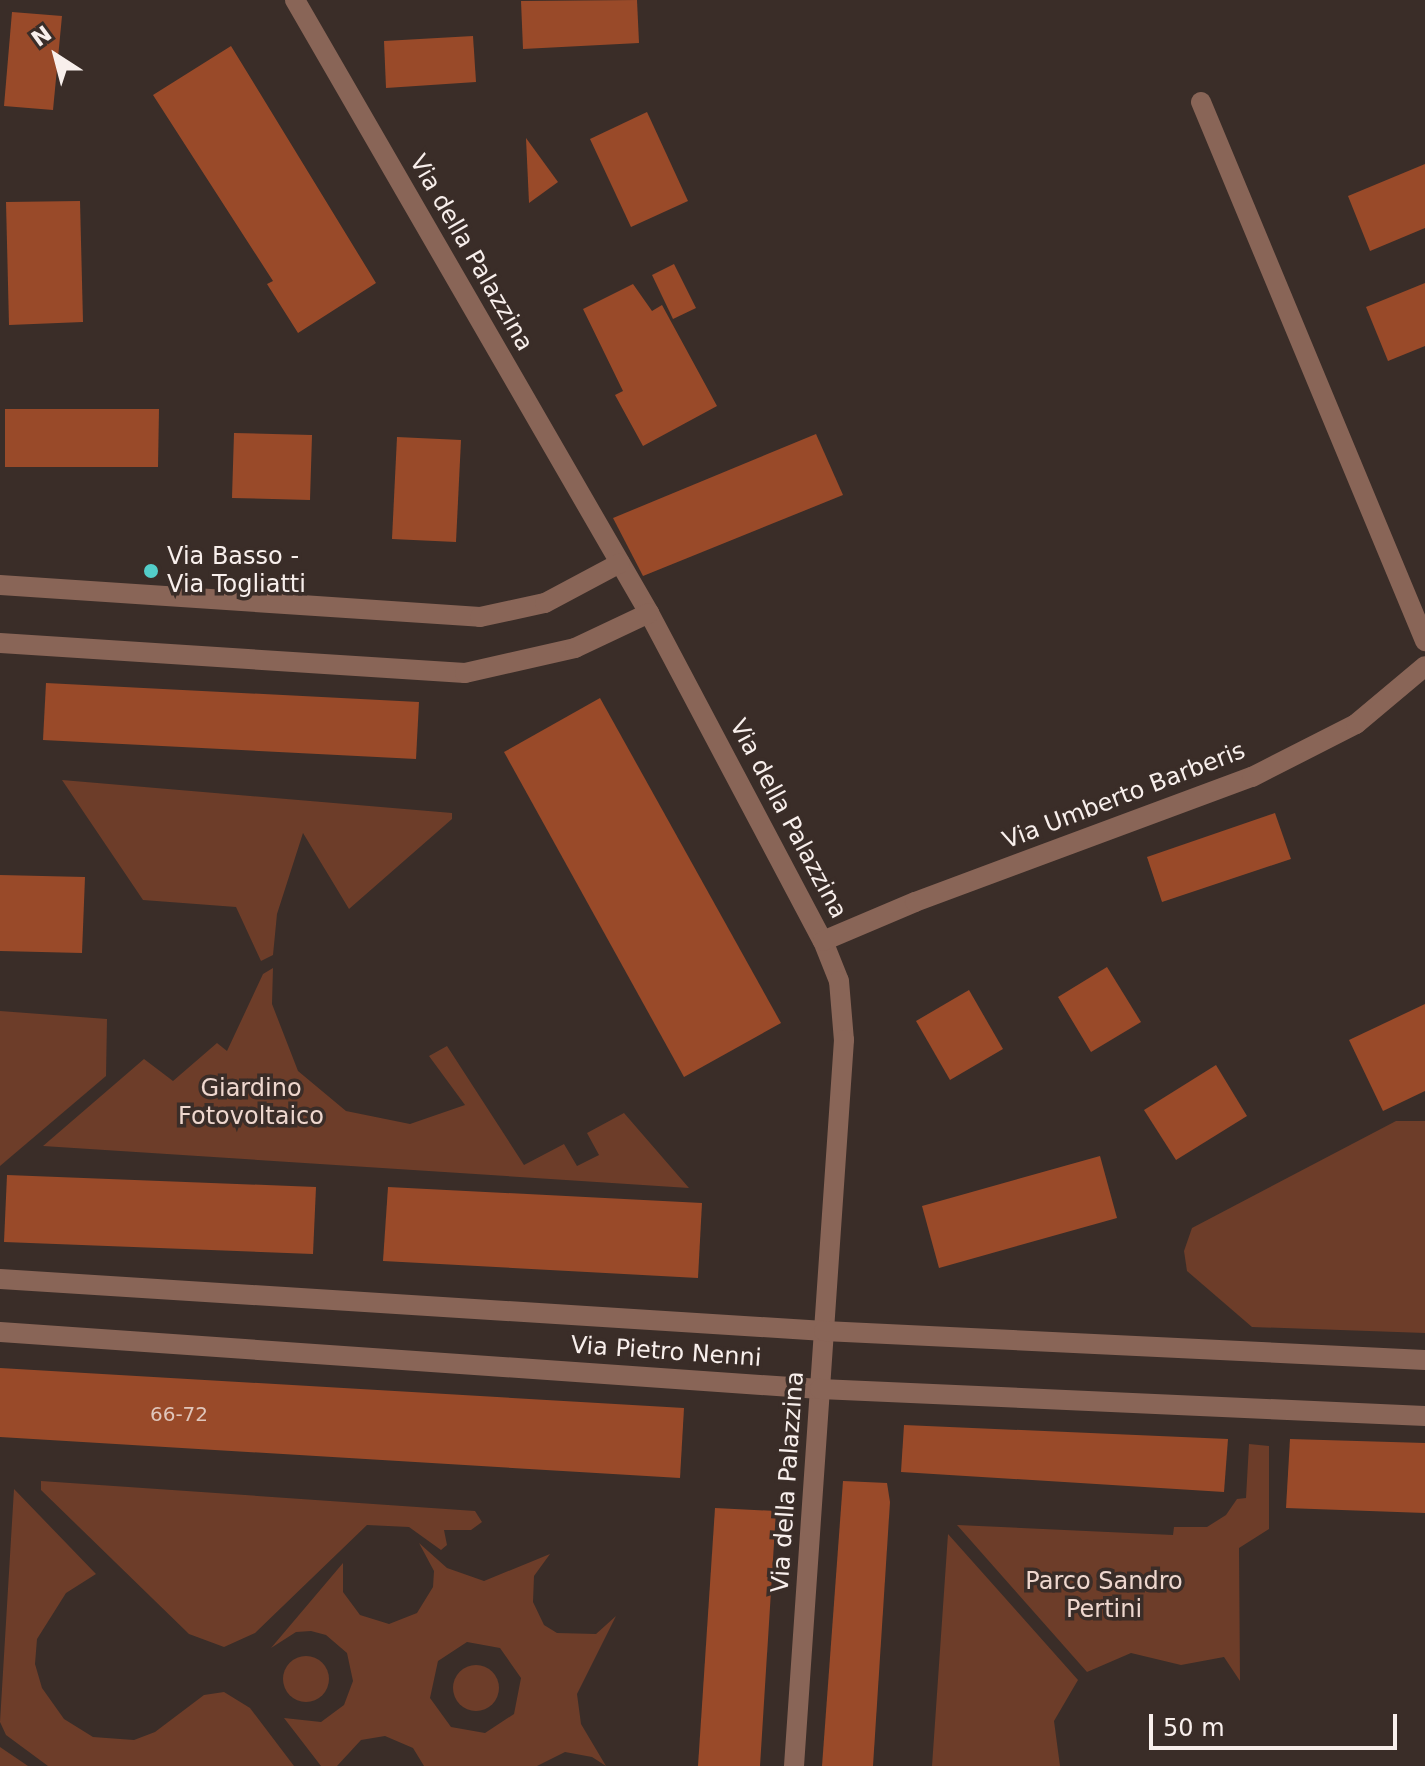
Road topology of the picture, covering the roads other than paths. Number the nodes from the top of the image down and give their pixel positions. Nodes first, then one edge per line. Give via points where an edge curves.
1 (295, 0) edge
2 (1201, 102) dead end
3 (620, 563) junction
4 (0, 585) edge
5 (649, 613) junction
6 (1425, 641) edge
7 (0, 643) edge
8 (1425, 666) edge
9 (823, 941) junction
10 (0, 1279) edge
11 (824, 1331) junction
12 (0, 1332) edge
13 (1425, 1360) edge
14 (820, 1389) junction
15 (1425, 1416) edge
16 (794, 1766) edge

1 - 3 street, Via della Palazzina
2 - 6 street
3 - 4 street via 545,603 480,617
3 - 5 street, Via della Palazzina
5 - 7 street via 575,648 465,673
5 - 9 street, Via della Palazzina
8 - 9 street, Via Umberto Barberis via 1356,724 1252,777
9 - 11 street, Via della Palazzina via 839,981 844,1040
10 - 11 street, Via Pietro Nenni
11 - 13 street, Via Pietro Nenni
11 - 14 street, Via della Palazzina
12 - 14 street, Via Pietro Nenni
14 - 15 street, Via Pietro Nenni
14 - 16 street, Via della Palazzina

